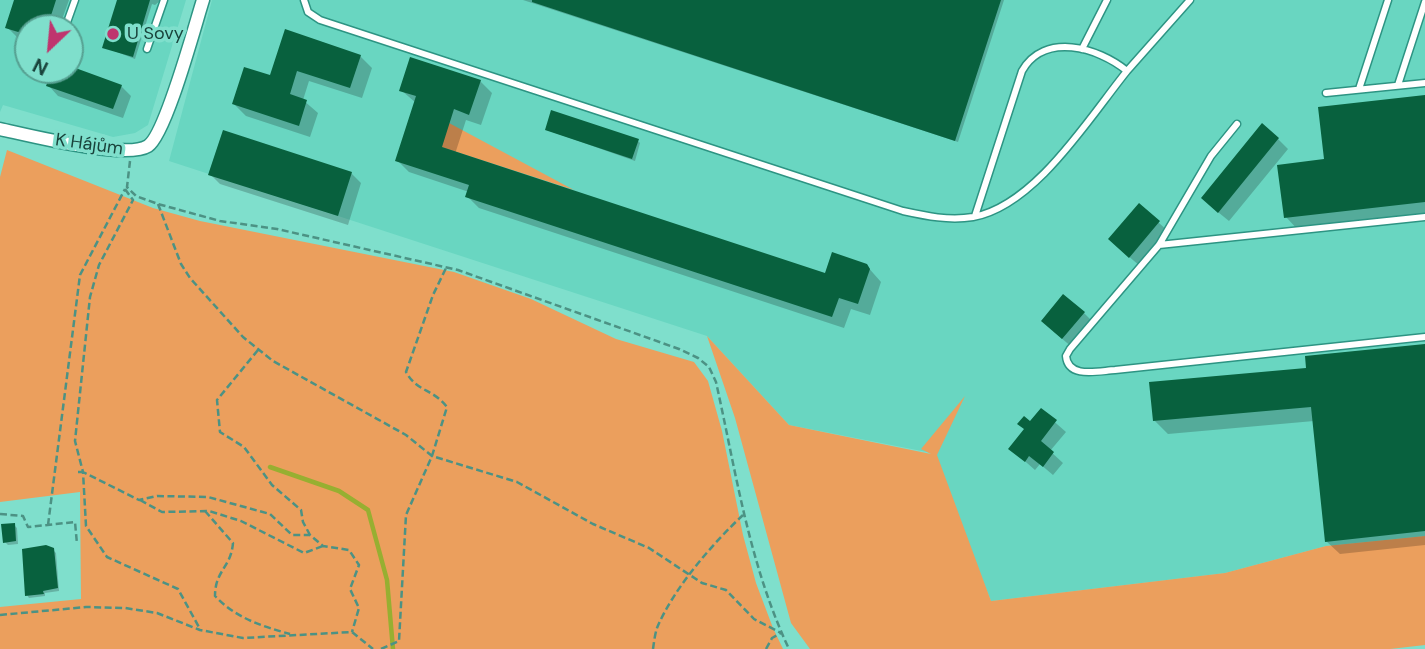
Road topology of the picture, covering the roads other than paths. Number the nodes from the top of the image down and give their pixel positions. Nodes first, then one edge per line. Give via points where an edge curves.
1 (164, 0) edge
2 (203, 0) edge
3 (304, 0) edge
4 (1107, 0) edge
5 (1190, 0) edge
6 (1388, 0) edge
7 (1425, 2) edge
8 (147, 49) dead end
9 (1082, 49) junction
10 (1127, 71) junction
11 (1425, 83) edge
12 (1398, 85) junction
13 (1359, 89) junction
14 (1326, 93) dead end
15 (1237, 124) dead end
16 (0, 129) edge
17 (975, 216) junction
18 (1425, 217) edge
19 (1159, 245) junction
20 (1425, 337) edge

1 - 8 lane
2 - 16 street, K Hájům via 159,132 146,147 131,151 65,143
3 - 17 lane via 308,12 320,20 903,211 953,219
4 - 9 lane
5 - 10 lane
6 - 13 lane
7 - 12 lane
9 - 10 lane via 1110,58
9 - 17 lane via 1053,48 1029,60
10 - 17 lane via 1046,172 1013,200
11 - 12 lane
12 - 13 lane
13 - 14 lane
15 - 19 lane via 1211,156
18 - 19 lane
19 - 20 lane via 1070,349 1067,363 1075,371

